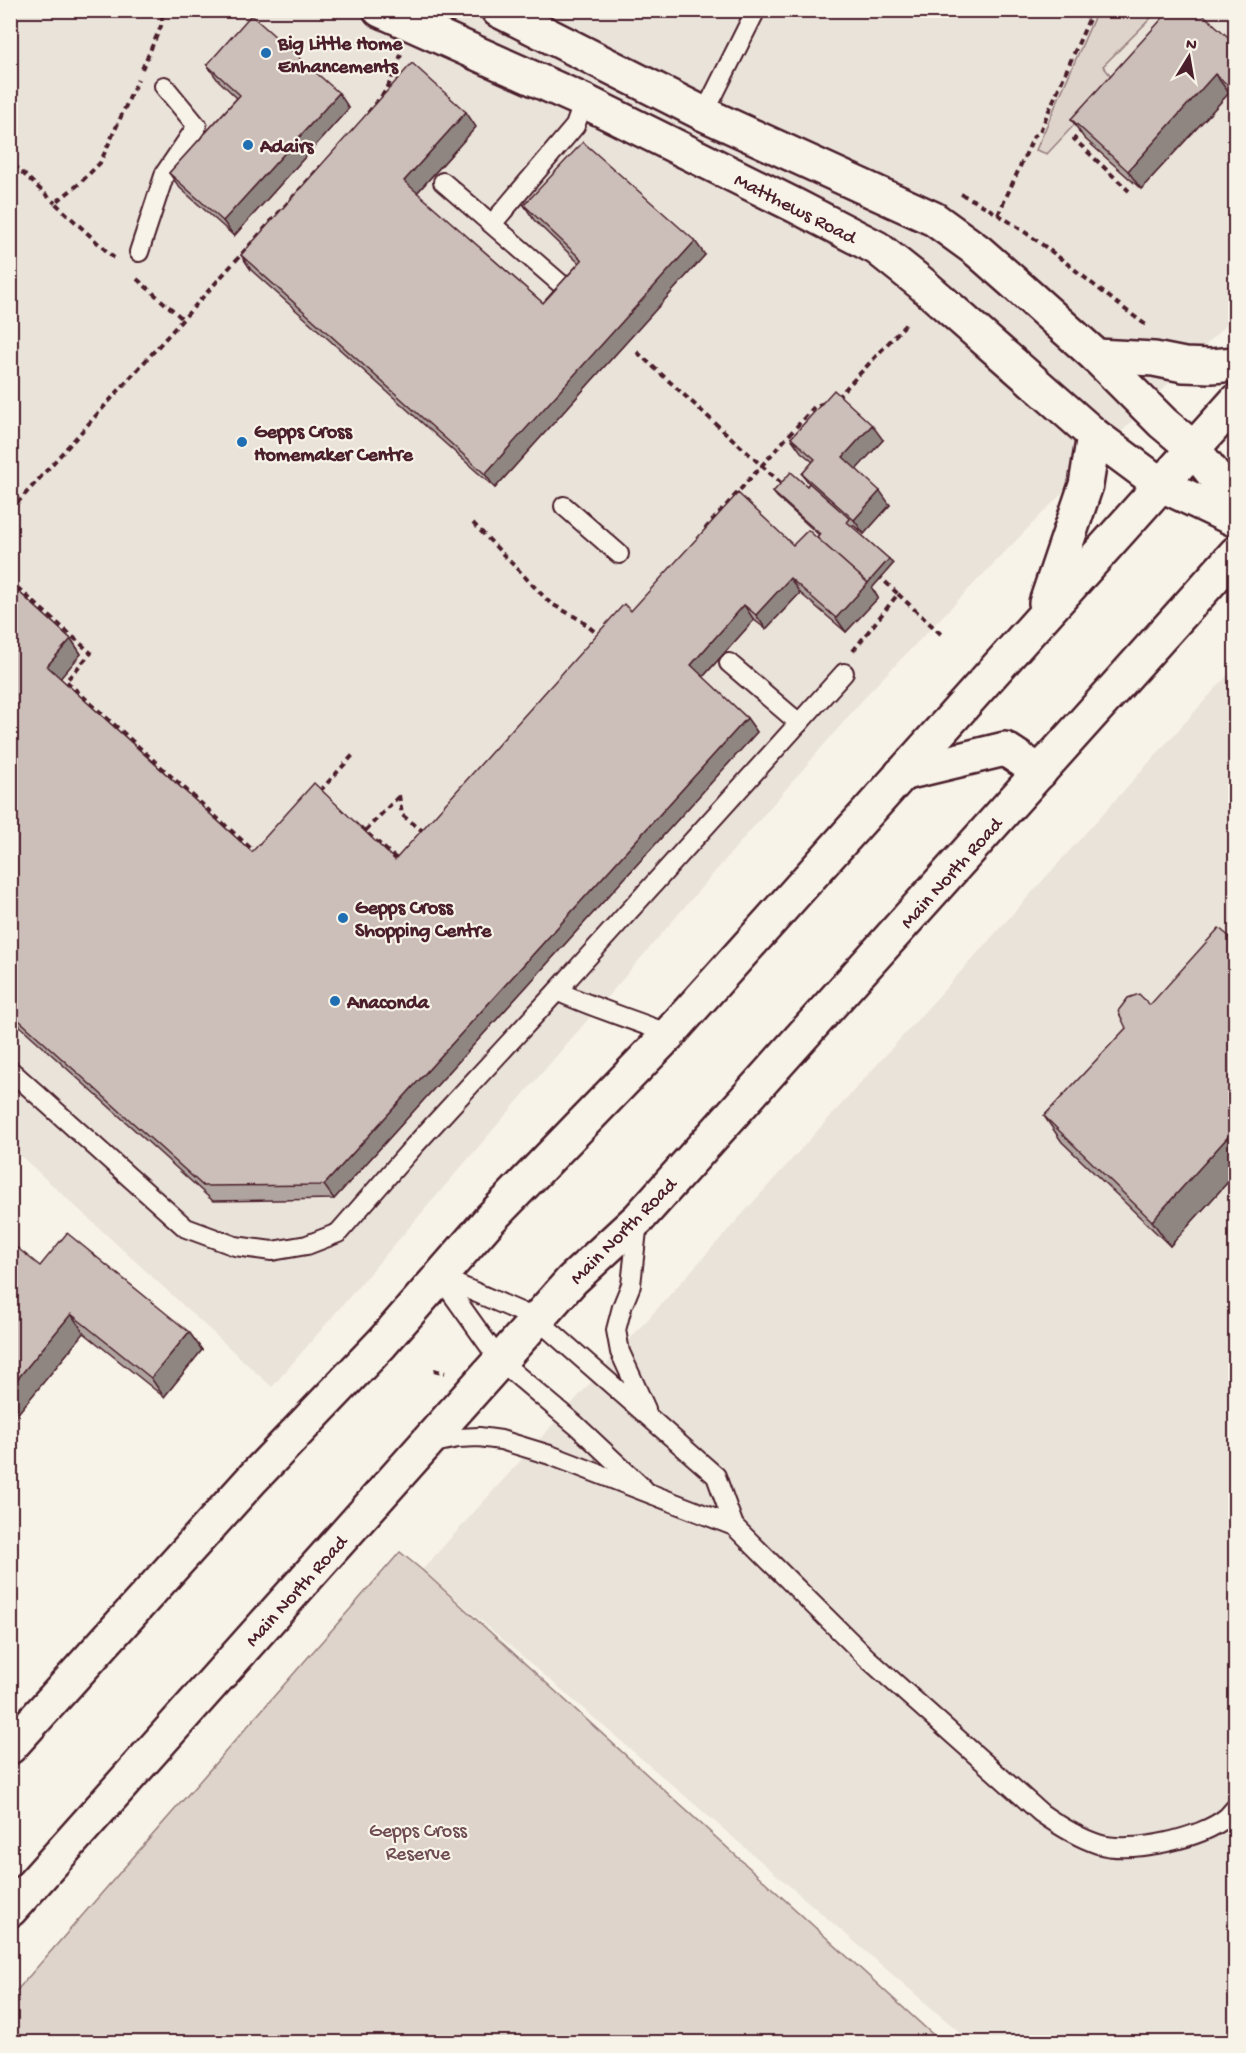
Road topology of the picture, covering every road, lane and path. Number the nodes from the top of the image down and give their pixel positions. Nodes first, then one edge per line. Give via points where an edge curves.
1 (163, 10) edge
2 (380, 10) edge
3 (498, 10) edge
4 (756, 10) edge
5 (1092, 10) edge
6 (414, 24) junction
7 (164, 86) dead end
8 (584, 101) junction
9 (704, 114) junction
10 (363, 119) edge
11 (1090, 122) edge
12 (325, 161) edge
13 (14, 165) dead end
14 (443, 182) dead end
15 (1129, 191) edge
16 (55, 203) junction
17 (998, 215) dead end
18 (492, 224) junction
19 (139, 252) dead end
20 (119, 263) dead end
21 (135, 277) dead end
22 (562, 285) edge
23 (184, 320) junction
24 (906, 324) dead end
25 (638, 352) dead end
26 (1096, 356) junction
27 (1236, 364) edge
28 (1236, 400) edge
29 (1094, 435) junction
30 (1193, 448) junction
31 (762, 465) junction
32 (1160, 484) junction
33 (787, 489) edge
34 (1236, 503) edge
35 (564, 506) dead end
36 (10, 511) edge
37 (1236, 520) edge
38 (473, 522) dead end
39 (700, 535) edge
40 (1236, 553) edge
41 (619, 554) dead end
42 (875, 572) edge
43 (10, 581) edge
44 (898, 594) junction
45 (1042, 616) junction
46 (944, 637) dead end
47 (605, 640) edge
48 (729, 663) dead end
49 (844, 673) joint
50 (799, 723) junction
51 (352, 755) dead end
52 (1040, 772) junction
53 (901, 774) junction
54 (327, 798) edge
55 (358, 825) edge
56 (365, 831) junction
57 (429, 837) edge
58 (262, 858) edge
59 (404, 866) edge
60 (557, 991) junction
61 (669, 1034) junction
62 (10, 1070) edge
63 (639, 1218) junction
64 (440, 1277) junction
65 (537, 1319) junction
66 (500, 1361) junction
67 (650, 1416) junction
68 (424, 1445) junction
69 (652, 1496) junction
70 (734, 1526) junction
71 (10, 1747) edge
72 (1236, 1807) edge
73 (10, 1910) edge

1 - 16 path via 150,54 100,163
2 - 6 main road, Matthews Road
3 - 9 main road
4 - 9 lane
5 - 17 path via 1040,131 1034,136
6 - 8 main road, Matthews Road
6 - 10 path via 387,89
7 - 19 lane via 197,126 165,173
8 - 18 lane via 575,126
8 - 29 main road, Matthews Road via 877,248
9 - 26 main road via 934,219 978,251
11 - 15 path via 1074,139
12 - 23 path
13 - 16 path
14 - 18 lane
16 - 20 path
18 - 22 lane
21 - 23 path
23 - 36 path
24 - 31 path via 835,400 815,406
25 - 31 path
26 - 27 main road via 1155,359 1184,365
26 - 30 main road via 1162,423
28 - 30 main road
29 - 32 main road, Matthews Road
29 - 45 main road via 1086,485
30 - 32 main road
30 - 34 main road
31 - 33 path
31 - 39 path
32 - 37 main road, Matthews Road
32 - 45 main road
35 - 41 lane
38 - 47 path via 550,603
40 - 52 main road, Main North Road
42 - 44 path
43 - 58 path via 91,653 66,681
44 - 46 path
44 - 49 path via 845,660
45 - 53 main road
48 - 50 lane
49 - 50 lane
50 - 60 lane
51 - 54 path via 320,791
52 - 53 main road via 1005,749
52 - 63 main road, Main North Road
53 - 61 main road
55 - 56 path
56 - 57 path via 399,795 402,815
56 - 59 path
60 - 61 lane
60 - 62 lane via 338,1233 307,1245 272,1251 235,1246 186,1228
61 - 64 main road via 491,1218
63 - 65 main road, Main North Road via 572,1280
63 - 67 lane via 631,1285 616,1330 627,1371
64 - 65 lane
64 - 66 lane
64 - 71 main road
65 - 66 main road, Main North Road
65 - 67 lane
66 - 68 main road, Main North Road
66 - 69 lane
67 - 70 lane via 716,1476
68 - 69 lane via 458,1438 501,1440
68 - 73 main road, Main North Road
69 - 70 lane
70 - 72 lane via 867,1658 1041,1813 1063,1828 1098,1844 1124,1848 1154,1845 1192,1835 1226,1818

